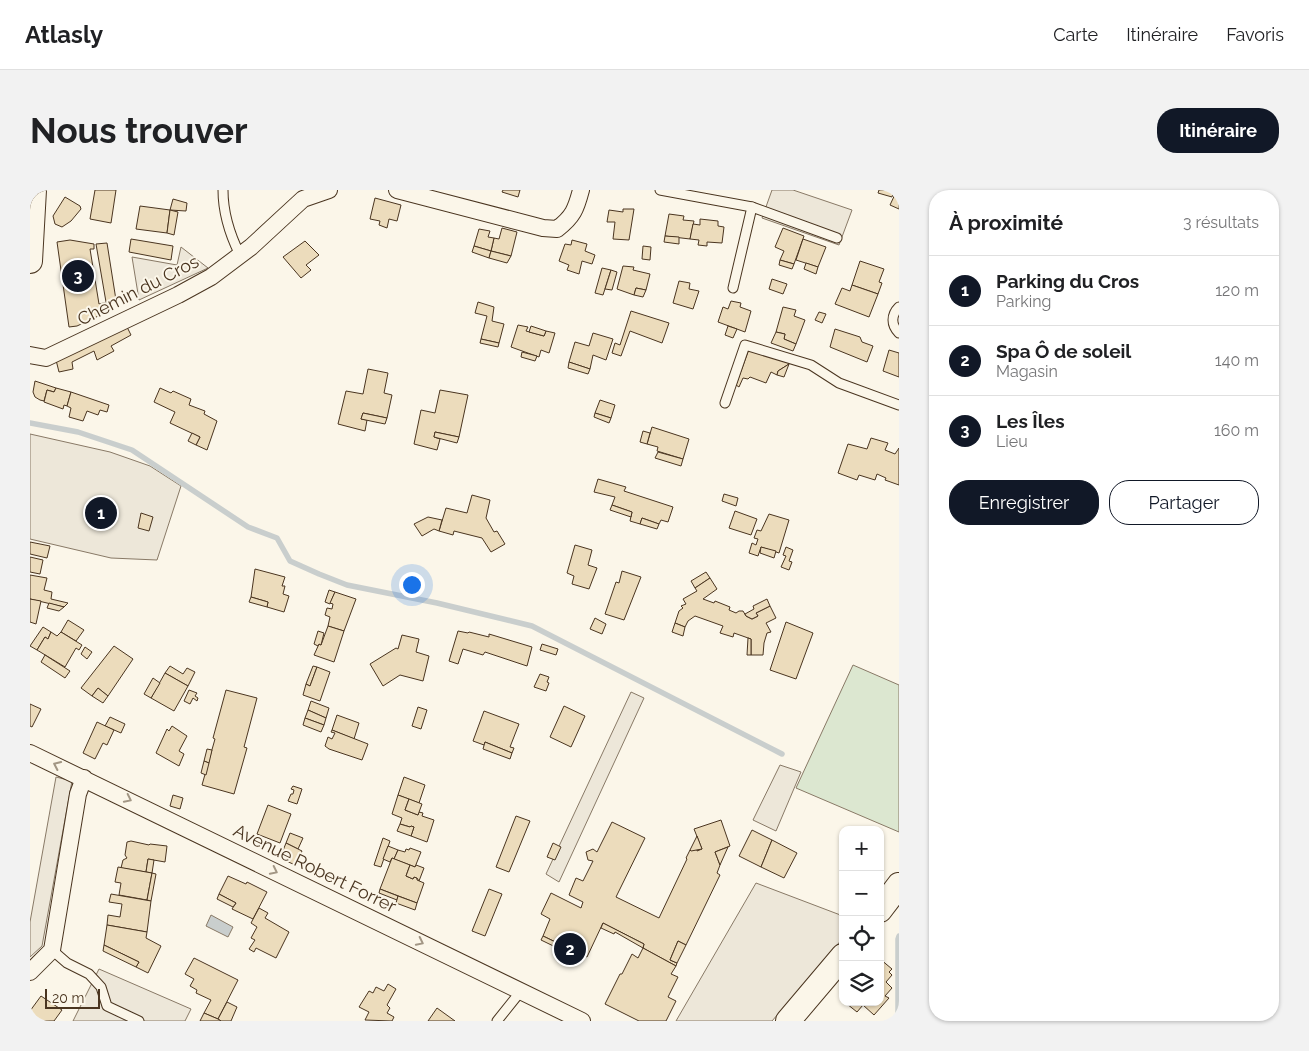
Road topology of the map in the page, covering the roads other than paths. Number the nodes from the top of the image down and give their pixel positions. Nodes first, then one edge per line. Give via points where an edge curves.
1 (34, 190) edge
2 (223, 190) edge
3 (329, 190) edge
4 (398, 190) edge
5 (581, 190) edge
6 (660, 190) edge
7 (685, 192) edge
8 (752, 207) junction
9 (837, 238) dead end
10 (240, 256) junction
11 (30, 261) edge
12 (733, 288) dead end
13 (899, 307) edge
14 (899, 333) edge
15 (30, 355) edge
16 (725, 403) dead end
17 (899, 405) edge
18 (30, 753) edge
19 (84, 778) junction
20 (899, 885) edge
21 (884, 905) edge
22 (52, 950) junction
23 (839, 961) edge
24 (30, 972) edge
25 (521, 991) junction
26 (139, 1021) edge
27 (497, 1021) edge
28 (582, 1021) edge
29 (788, 1021) edge

1 - 11 street
2 - 10 lane via 223,206
3 - 10 street, Chemin du Cros via 303,199
4 - 5 street via 557,229 570,218
6 - 7 lane
7 - 8 lane
8 - 9 lane
8 - 12 lane
10 - 15 street, Chemin du Cros via 210,277 162,303 46,358
13 - 14 lane via 893,319
16 - 17 lane via 745,345 811,365 839,383
19 -> 18 street, Avenue Robert Forrer
19 - 22 street via 78,794
19 -> 25 street, Avenue Robert Forrer
20 - 21 street
22 - 24 street
22 - 26 lane via 89,974 101,987 108,1006
23 - 29 street
25 - 27 lane
25 - 28 street, Avenue Robert Forrer

